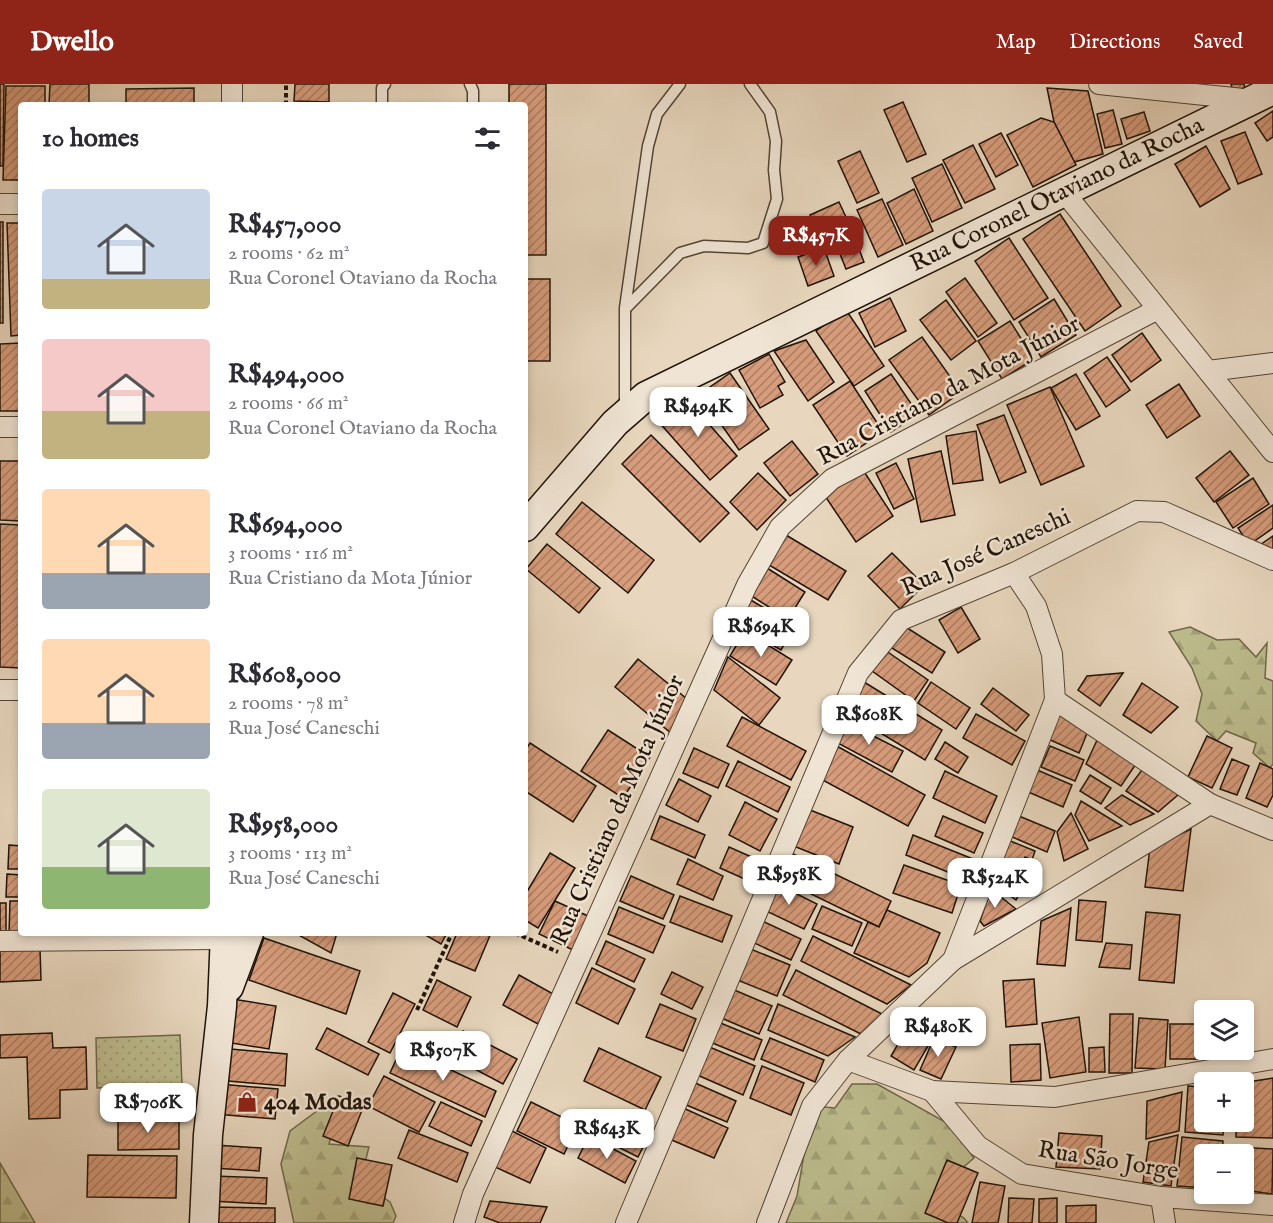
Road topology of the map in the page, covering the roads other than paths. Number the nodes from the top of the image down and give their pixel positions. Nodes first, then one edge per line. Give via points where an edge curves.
1 (232, 84) edge
2 (385, 84) edge
3 (470, 84) edge
4 (680, 84) edge
5 (750, 84) edge
6 (1099, 84) edge
7 (1263, 95) edge
8 (232, 102) edge
9 (382, 102) edge
10 (473, 102) edge
11 (1064, 192) junction
12 (0, 204) edge
13 (18, 204) edge
14 (625, 308) junction
15 (1158, 309) junction
16 (1273, 363) edge
17 (1208, 371) junction
18 (625, 413) junction
19 (0, 427) edge
20 (18, 427) edge
21 (1273, 452) edge
22 (528, 523) edge
23 (1273, 560) edge
24 (1014, 573) junction
25 (0, 690) edge
26 (18, 690) edge
27 (1054, 700) junction
28 (1210, 804) junction
29 (1273, 830) edge
30 (193, 936) edge
31 (232, 936) edge
32 (0, 941) edge
33 (953, 960) junction
34 (1273, 1059) edge
35 (848, 1060) junction
36 (932, 1091) junction
37 (1161, 1197) junction
38 (1273, 1205) edge
39 (204, 1223) edge
40 (464, 1223) edge
41 (626, 1223) edge
42 (767, 1223) edge
43 (1165, 1223) edge

1 - 8 street
2 - 9 lane
3 - 10 lane
4 - 14 lane via 657,114 648,146
5 - 14 lane via 770,112 776,141 777,199 763,243 748,248 704,246 680,254
6 - 7 street
7 - 11 street, Rua Coronel Otaviano da Rocha
11 - 15 street
11 - 18 street, Rua Coronel Otaviano da Rocha via 646,396
12 - 13 street
14 - 18 lane
15 - 17 street
15 - 40 street, Rua Cristiano da Mota Júnior via 832,479 780,527 747,585 473,1194
16 - 17 street
17 - 21 street
18 - 22 street, Rua Coronel Otaviano da Rocha
19 - 20 street
23 - 24 street, Rua José Caneschi via 1164,512 1137,511
24 - 27 street via 1036,606 1052,654
24 - 41 street, Rua José Caneschi via 901,620 858,674
25 - 26 street
27 - 28 street
27 - 33 street
28 - 29 street
28 - 33 street
30 - 32 street
31 - 39 street via 208,1135
33 - 35 street
34 - 36 street via 1055,1097
35 - 36 street
35 - 42 street via 812,1106
36 - 37 street, Rua São Jorge via 978,1146 1022,1174
37 - 38 street, Rua São Jorge
37 - 43 street

